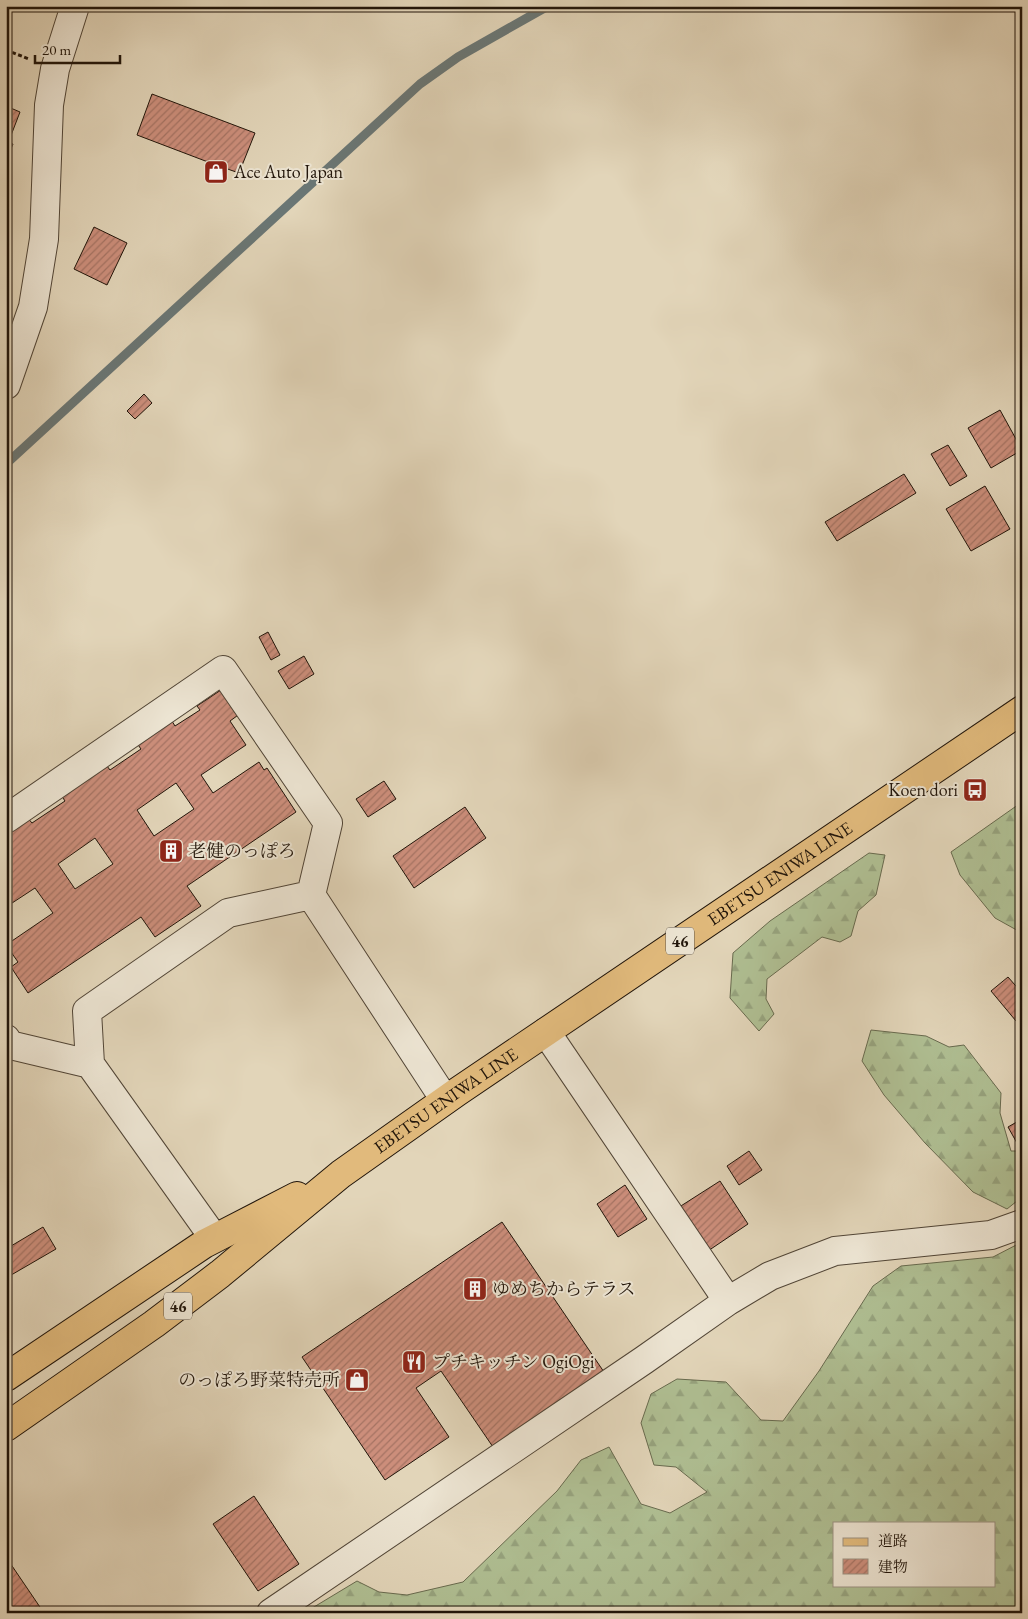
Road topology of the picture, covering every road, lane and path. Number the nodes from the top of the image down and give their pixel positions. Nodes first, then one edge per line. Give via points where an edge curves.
1 (75, 6) edge
2 (6, 386) edge
3 (1022, 710) edge
4 (6, 819) edge
5 (311, 895) junction
6 (546, 1032) junction
7 (6, 1039) edge
8 (90, 1064) junction
9 (445, 1100) junction
10 (341, 1174) junction
11 (1022, 1224) edge
12 (214, 1238) junction
13 (728, 1301) junction
14 (6, 1377) edge
15 (6, 1427) edge
16 (271, 1613) edge

1 - 2 street via 55,69 49,105 44,239 33,307
3 - 6 main road, EBETSU ENIWA LINE / 46
4 - 5 street via 223,670 328,823
5 - 8 street via 228,913 87,1011
5 - 9 street
6 - 9 main road, EBETSU ENIWA LINE / 46
6 - 13 street
7 - 8 street via 10,1045
8 - 12 street
9 - 10 main road, EBETSU ENIWA LINE / 46
10 - 12 main road, EBETSU ENIWA LINE / 46
10 - 15 main road, EBETSU ENIWA LINE / 46 via 154,1324
11 - 13 street via 991,1235 835,1251 770,1276
12 - 14 main road, EBETSU ENIWA LINE / 46
13 - 16 street

